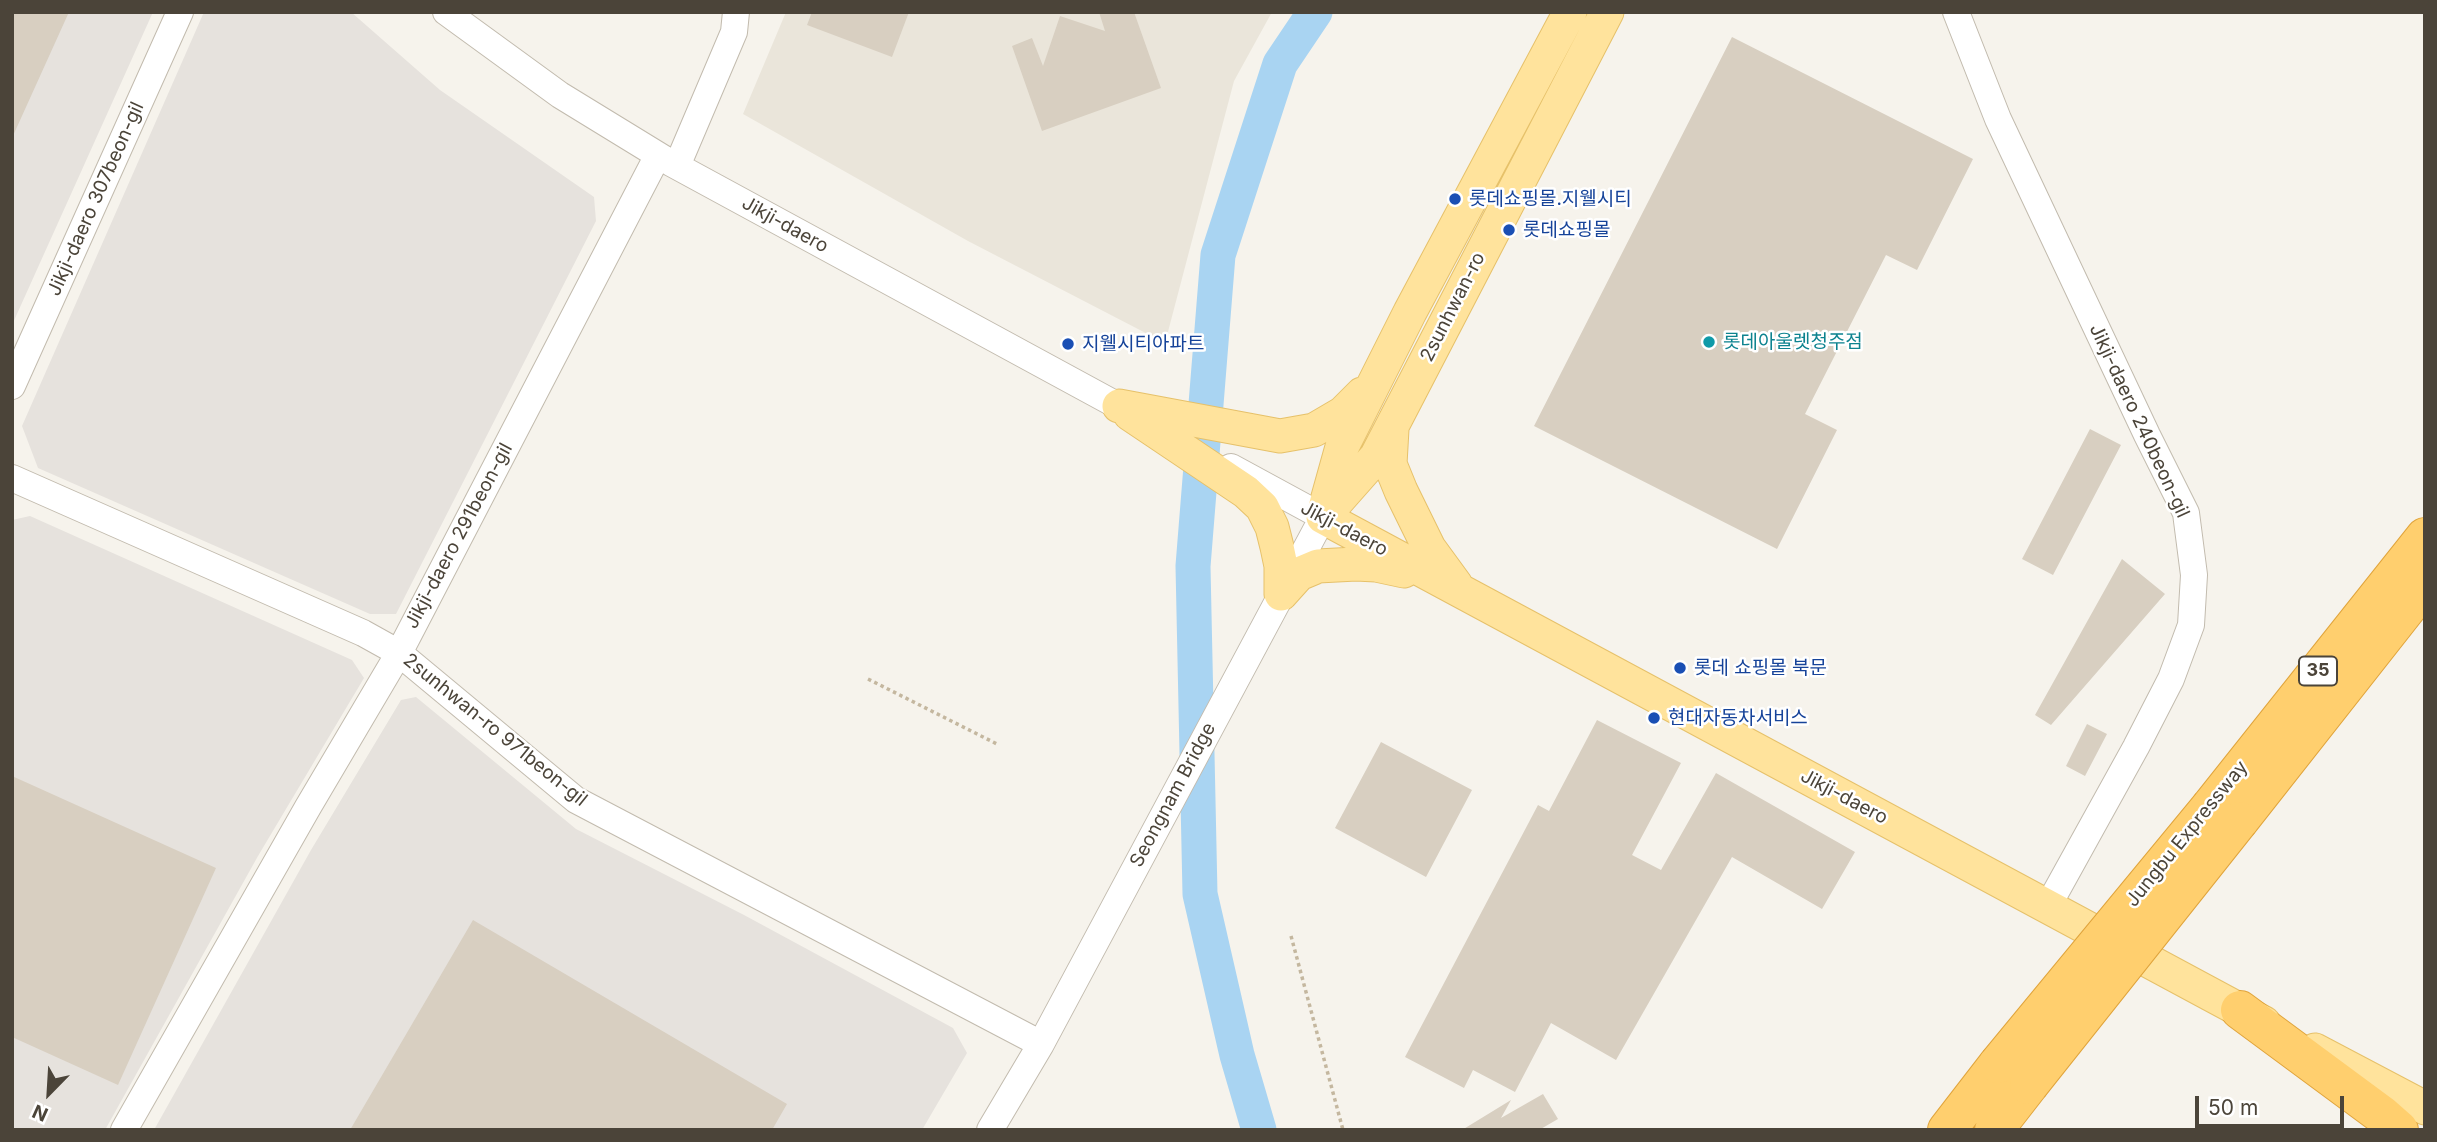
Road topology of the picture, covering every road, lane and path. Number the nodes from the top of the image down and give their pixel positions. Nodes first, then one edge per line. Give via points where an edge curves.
1 (180, 12) edge
2 (446, 12) edge
3 (736, 12) edge
4 (1570, 12) edge
5 (1607, 12) edge
6 (1956, 12) edge
7 (668, 161) junction
8 (1376, 379) junction
9 (12, 386) edge
10 (1131, 414) junction
11 (1392, 426) junction
12 (12, 478) edge
13 (1255, 489) junction
14 (1323, 517) junction
15 (2425, 537) edge
16 (2425, 585) edge
17 (1459, 590) junction
18 (1280, 596) junction
19 (399, 653) junction
20 (868, 679) dead end
21 (997, 744) dead end
22 (2225, 813) junction
23 (2048, 906) junction
24 (1290, 936) dead end
25 (2241, 1010) junction
26 (1041, 1044) junction
27 (2425, 1108) edge
28 (124, 1130) edge
29 (990, 1130) edge
30 (1343, 1130) edge
31 (1947, 1130) edge
32 (1994, 1130) edge
33 (2399, 1130) edge

1 - 9 street, Jikji-daero 307beon-gil
2 - 7 street, Jikji-daero via 560,95
3 - 7 street, Jikji-daero 291beon-gil via 734,32
4 - 8 main road, 2sunhwan-ro
5 - 11 main road, 2sunhwan-ro
6 - 23 street, Jikji-daero 240beon-gil via 2008,143 2186,513 2194,575 2191,625 2171,679
7 - 10 street, Jikji-daero
7 - 19 street, Jikji-daero 291beon-gil
8 - 10 main road via 1343,413 1314,430 1280,436 1178,417
8 - 14 main road, 2sunhwan-ro via 1342,447
10 - 13 main road
11 - 14 main road, 2sunhwan-ro via 1376,457
11 - 17 main road via 1390,464 1401,491 1429,548
12 - 19 street, 2sunhwan-ro 971beon-gil
13 - 14 street, Jikji-daero
13 - 18 main road via 1272,527
14 - 17 main road, Jikji-daero
14 - 18 street, 2sunhwan-ro
15 - 22 highway, Jungbu Expressway / 35
16 - 22 highway, Jungbu Expressway / 35
17 - 18 main road via 1393,568 1340,564 1308,568
17 - 23 main road, Jikji-daero
18 - 26 street, Seongnam Bridge
19 - 26 street, 2sunhwan-ro 971beon-gil via 576,800
19 - 28 street, Jikji-daero 291beon-gil
20 - 21 path
22 - 31 highway, Jungbu Expressway / 35, bridge via 1998,1064
22 - 32 highway, Jungbu Expressway / 35, bridge
23 - 25 main road, Jikji-daero
24 - 30 path
25 - 27 main road, Jikji-daero
25 - 33 highway
26 - 29 street

